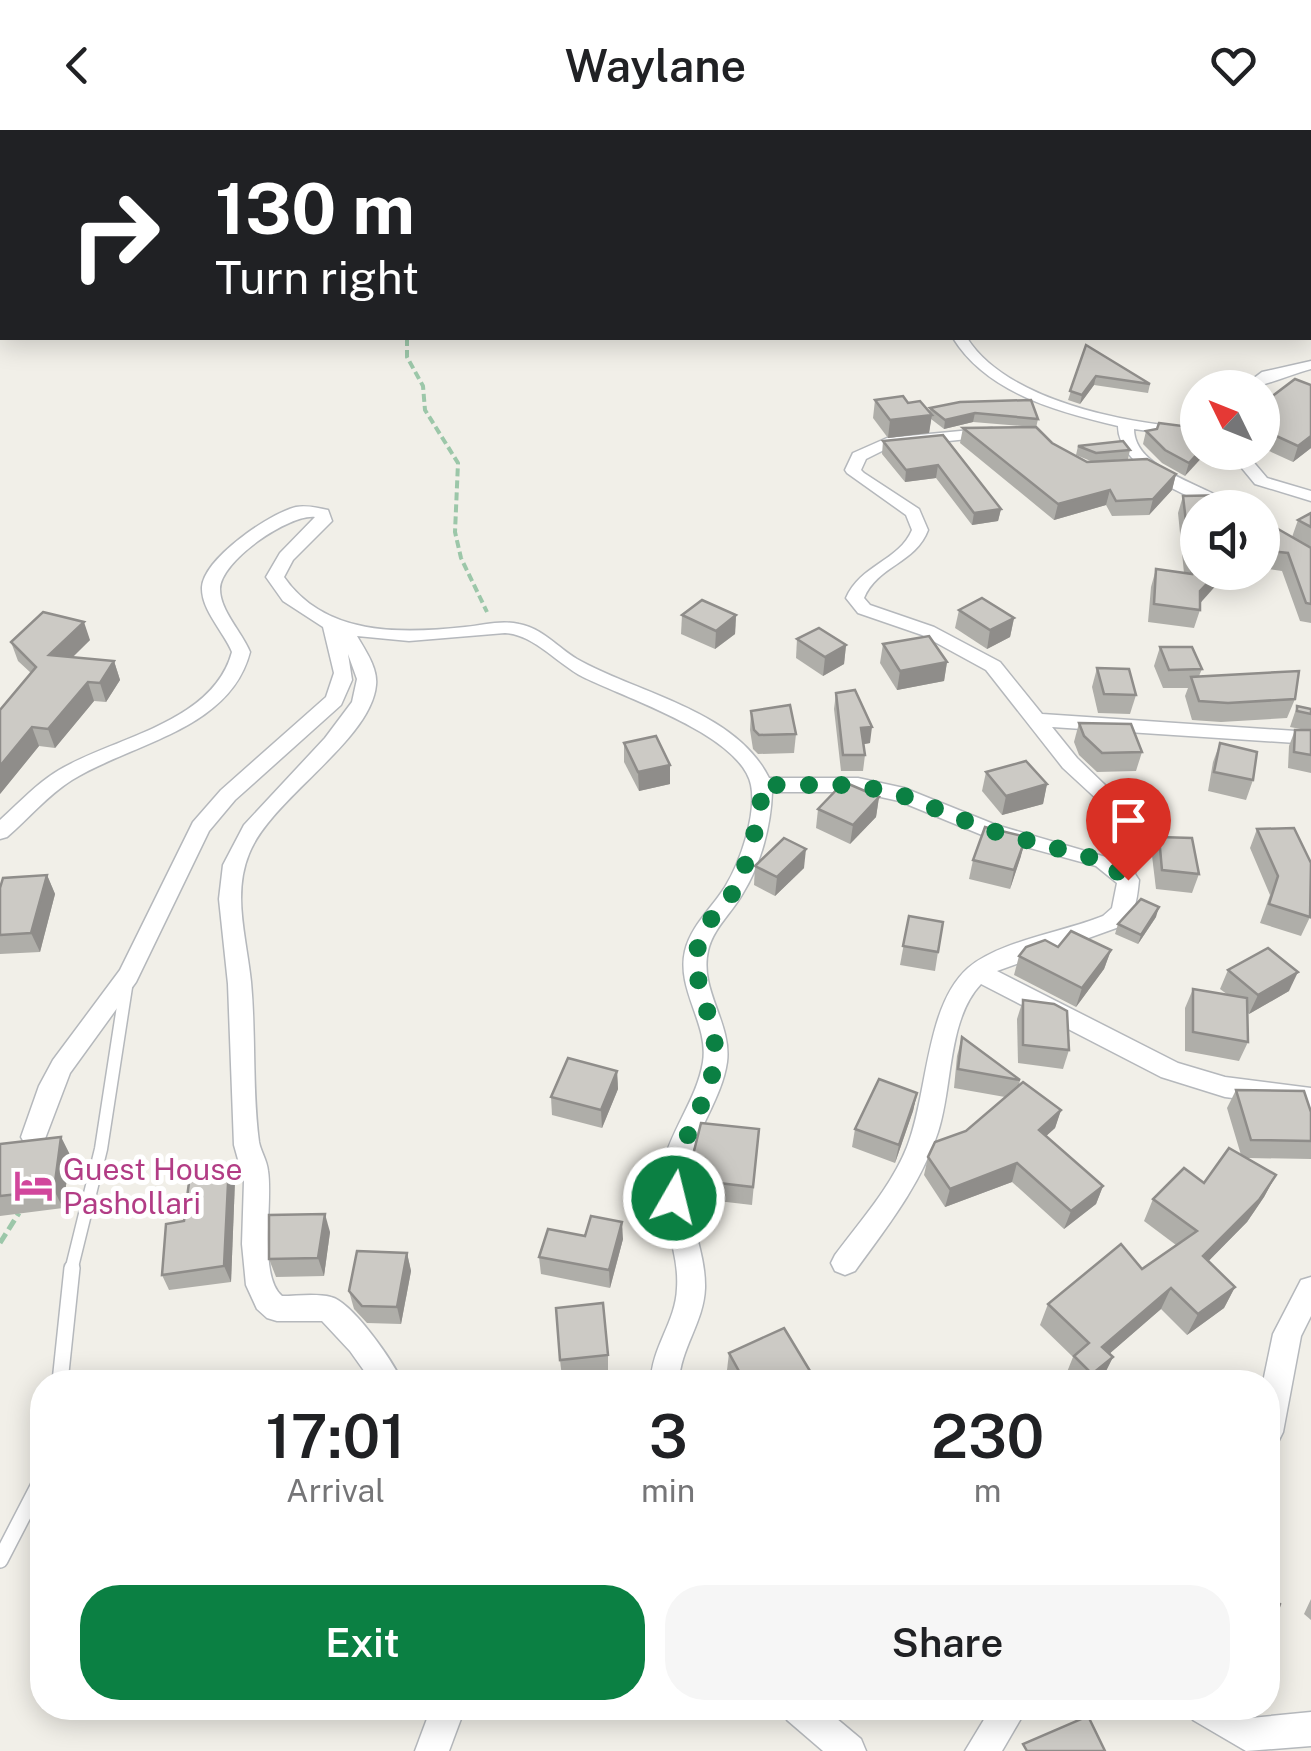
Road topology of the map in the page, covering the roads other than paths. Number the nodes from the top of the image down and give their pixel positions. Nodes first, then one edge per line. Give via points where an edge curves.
1 (961, 340) edge
2 (1311, 365) edge
3 (1280, 371) edge
4 (1126, 423) junction
5 (1180, 430) edge
6 (1018, 432) edge
7 (1252, 470) edge
8 (1189, 490) edge
9 (1311, 496) edge
10 (1280, 540) edge
11 (1311, 561) edge
12 (337, 628) junction
13 (1036, 720) junction
14 (1311, 738) edge
15 (761, 785) junction
16 (0, 832) edge
17 (1124, 874) junction
18 (978, 972) junction
19 (127, 978) junction
20 (1311, 1098) edge
21 (34, 1137) edge
22 (845, 1263) dead end
23 (1311, 1288) edge
24 (61, 1370) edge
25 (380, 1370) edge
26 (665, 1370) edge
27 (1280, 1370) edge
28 (30, 1502) edge
29 (0, 1560) edge
30 (444, 1720) edge
31 (814, 1720) edge
32 (1002, 1720) edge
33 (1217, 1720) edge
34 (1311, 1730) edge
35 (1236, 1739) edge
36 (432, 1751) edge
37 (849, 1751) edge
38 (982, 1751) edge

1 - 4 street via 968,356 1004,380
2 - 3 street
4 - 5 street
4 - 8 street via 1138,467
6 - 13 street via 886,443 859,456 858,476 913,512 920,530 904,553 865,577 855,598 864,609 928,631 993,666
7 - 9 street via 1261,480
10 - 11 street
12 - 15 street via 432,636 528,632 572,663 714,735 744,756
12 - 16 street via 280,586 276,576 324,521 317,512 297,512 212,574 217,610 241,652 224,691 64,776
12 - 19 street via 341,690 204,822
12 - 25 street via 367,678 366,695 250,833 234,866 229,899 263,1294 277,1309 328,1308
13 - 14 street
13 - 17 street via 1124,813
15 - 17 street via 879,790 989,830 1104,861
15 - 26 street via 740,881 709,920 696,960 698,989 715,1035 714,1064 677,1160 674,1198 688,1257 689,1303
17 - 18 street via 1122,914 1109,925 1043,942
18 - 20 street via 1170,1070 1225,1087
18 - 22 street via 946,1025 934,1106 906,1184
19 - 21 street via 49,1082
19 - 24 lane via 101,1149 70,1275
23 - 27 street via 1287,1334
28 - 29 lane
30 - 36 street
31 - 37 street
32 - 38 street
33 - 35 street
34 - 35 street

